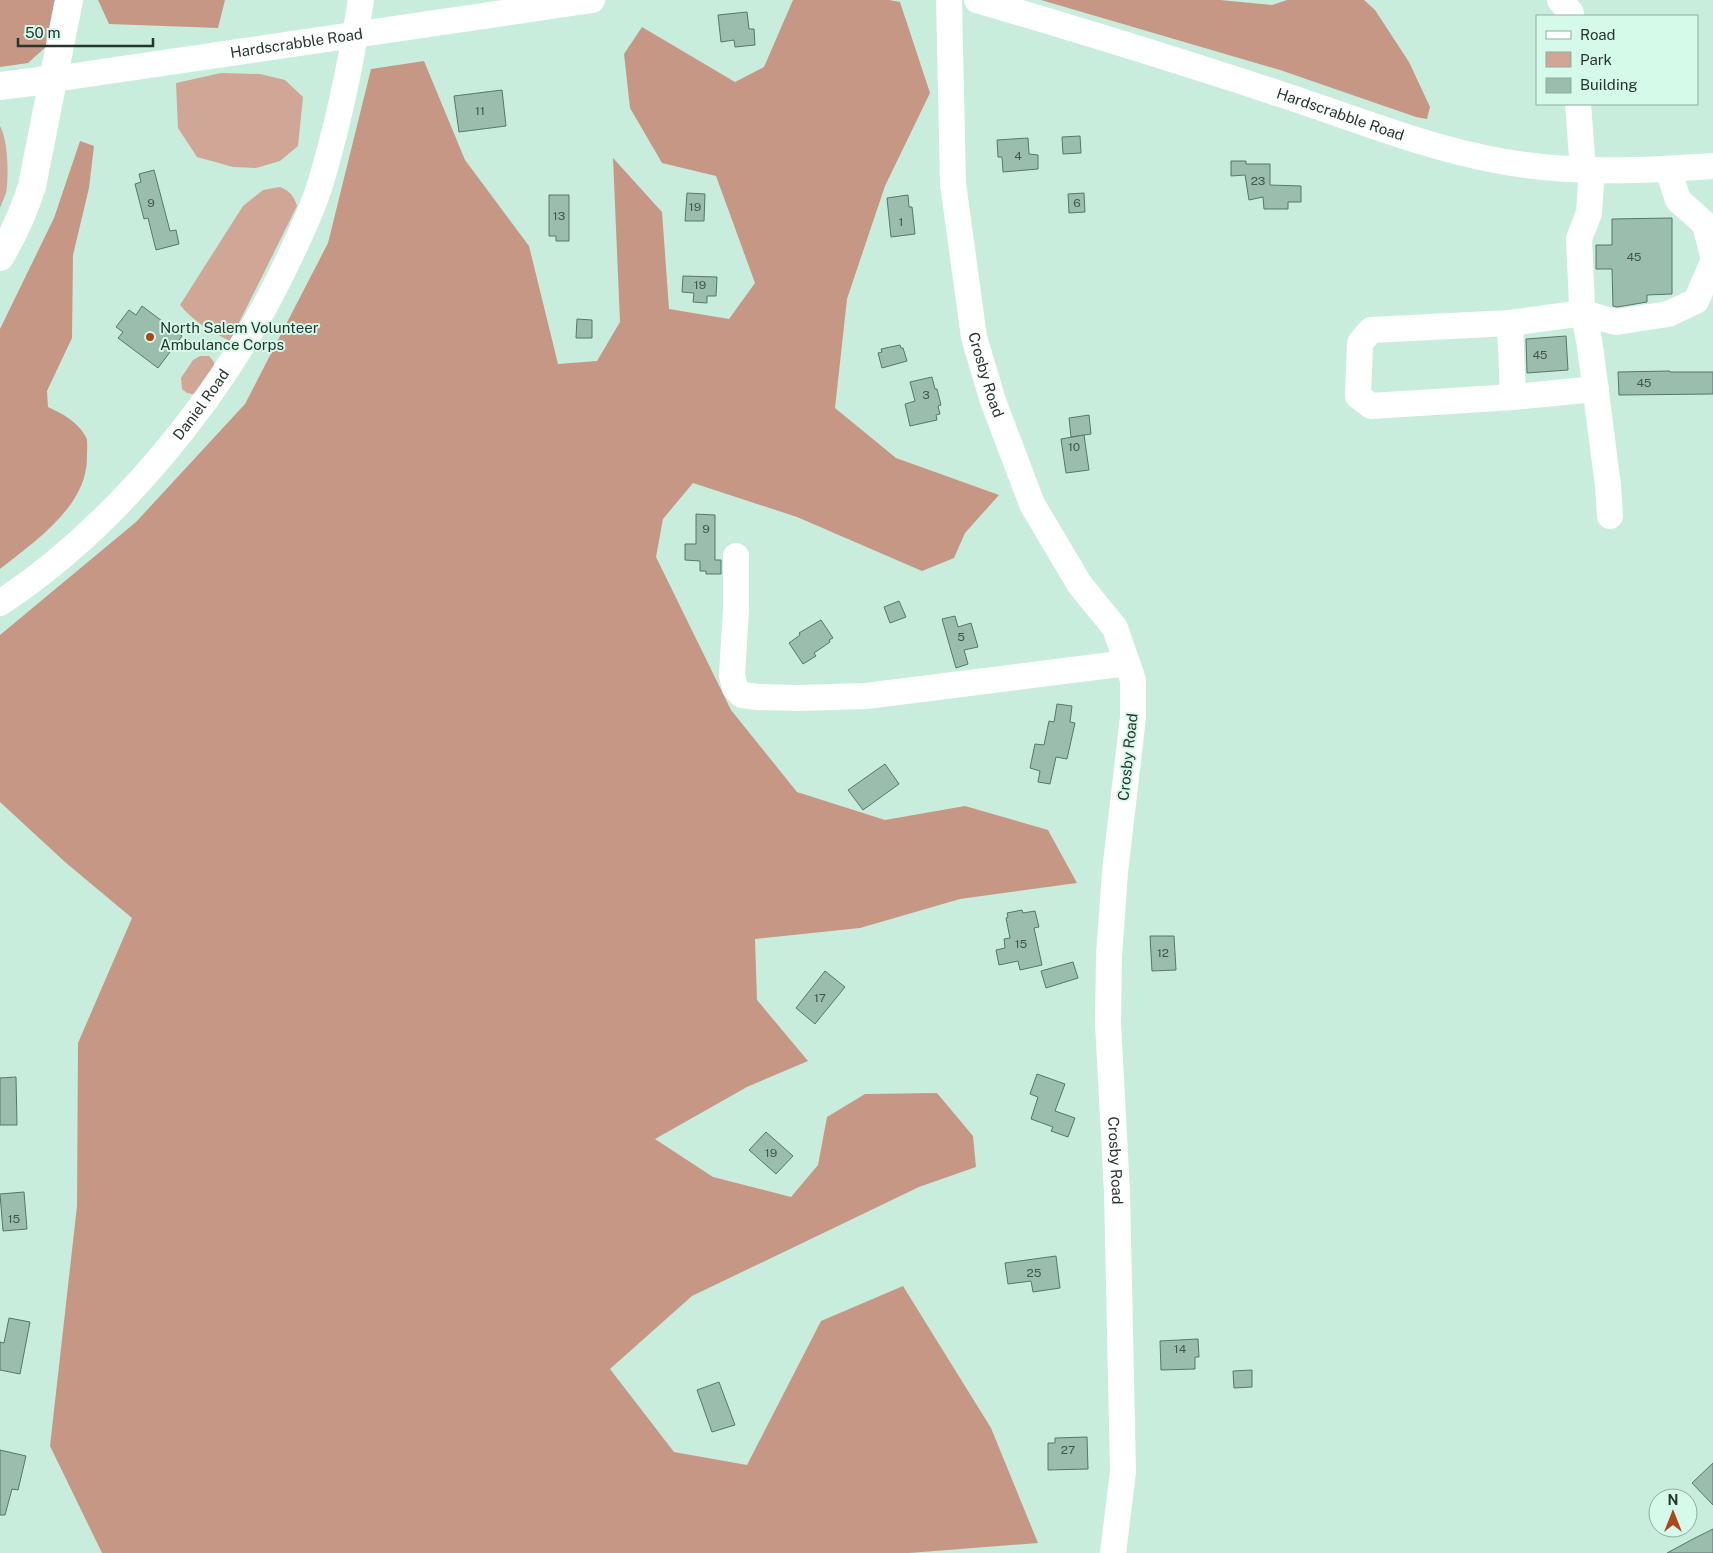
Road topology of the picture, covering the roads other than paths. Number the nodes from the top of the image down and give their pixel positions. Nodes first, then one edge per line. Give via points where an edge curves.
1 (69, 0) edge
2 (361, 0) edge
3 (592, 0) edge
4 (949, 0) edge
5 (978, 0) edge
6 (355, 35) junction
7 (54, 79) junction
8 (0, 86) edge
9 (1578, 105) edge
10 (1713, 166) edge
11 (1668, 169) junction
12 (1588, 170) junction
13 (1713, 256) edge
14 (0, 257) edge
15 (1713, 262) edge
16 (1707, 290) edge
17 (1583, 313) junction
18 (1510, 323) junction
19 (1596, 389) junction
20 (1513, 397) junction
21 (1610, 516) dead end
22 (736, 556) dead end
23 (0, 603) edge
24 (1127, 663) junction
25 (1113, 1553) edge

1 - 7 main road
2 - 6 street, Daniel Road
3 - 6 street, Hardscrabble Road
4 - 24 street, Crosby Road via 954,184 974,337 993,401 1032,504 1080,586 1115,628
5 - 12 street, Hardscrabble Road via 1147,50 1457,151 1500,161
6 - 7 street, Hardscrabble Road
6 - 23 street, Daniel Road via 318,189 271,296 233,362 153,465 110,512 63,555
7 - 8 main road, Hardscrabble Road
7 - 14 main road via 32,186 22,215
9 - 12 street
10 - 11 street, Hardscrabble Road
11 - 12 street, Hardscrabble Road
11 - 13 street via 1678,200 1705,224
12 - 17 street via 1589,213 1579,239
15 - 16 street
16 - 17 street via 1696,301 1668,314 1616,322
17 - 18 street
17 - 19 street
18 - 20 street
18 - 20 street via 1371,330 1360,343 1358,396 1371,406
19 - 20 street
19 - 21 street
22 - 24 street via 732,675 735,688 742,695 797,698 866,696
24 - 25 street, Crosby Road via 1133,680 1133,717 1109,956 1108,1023 1123,1472

